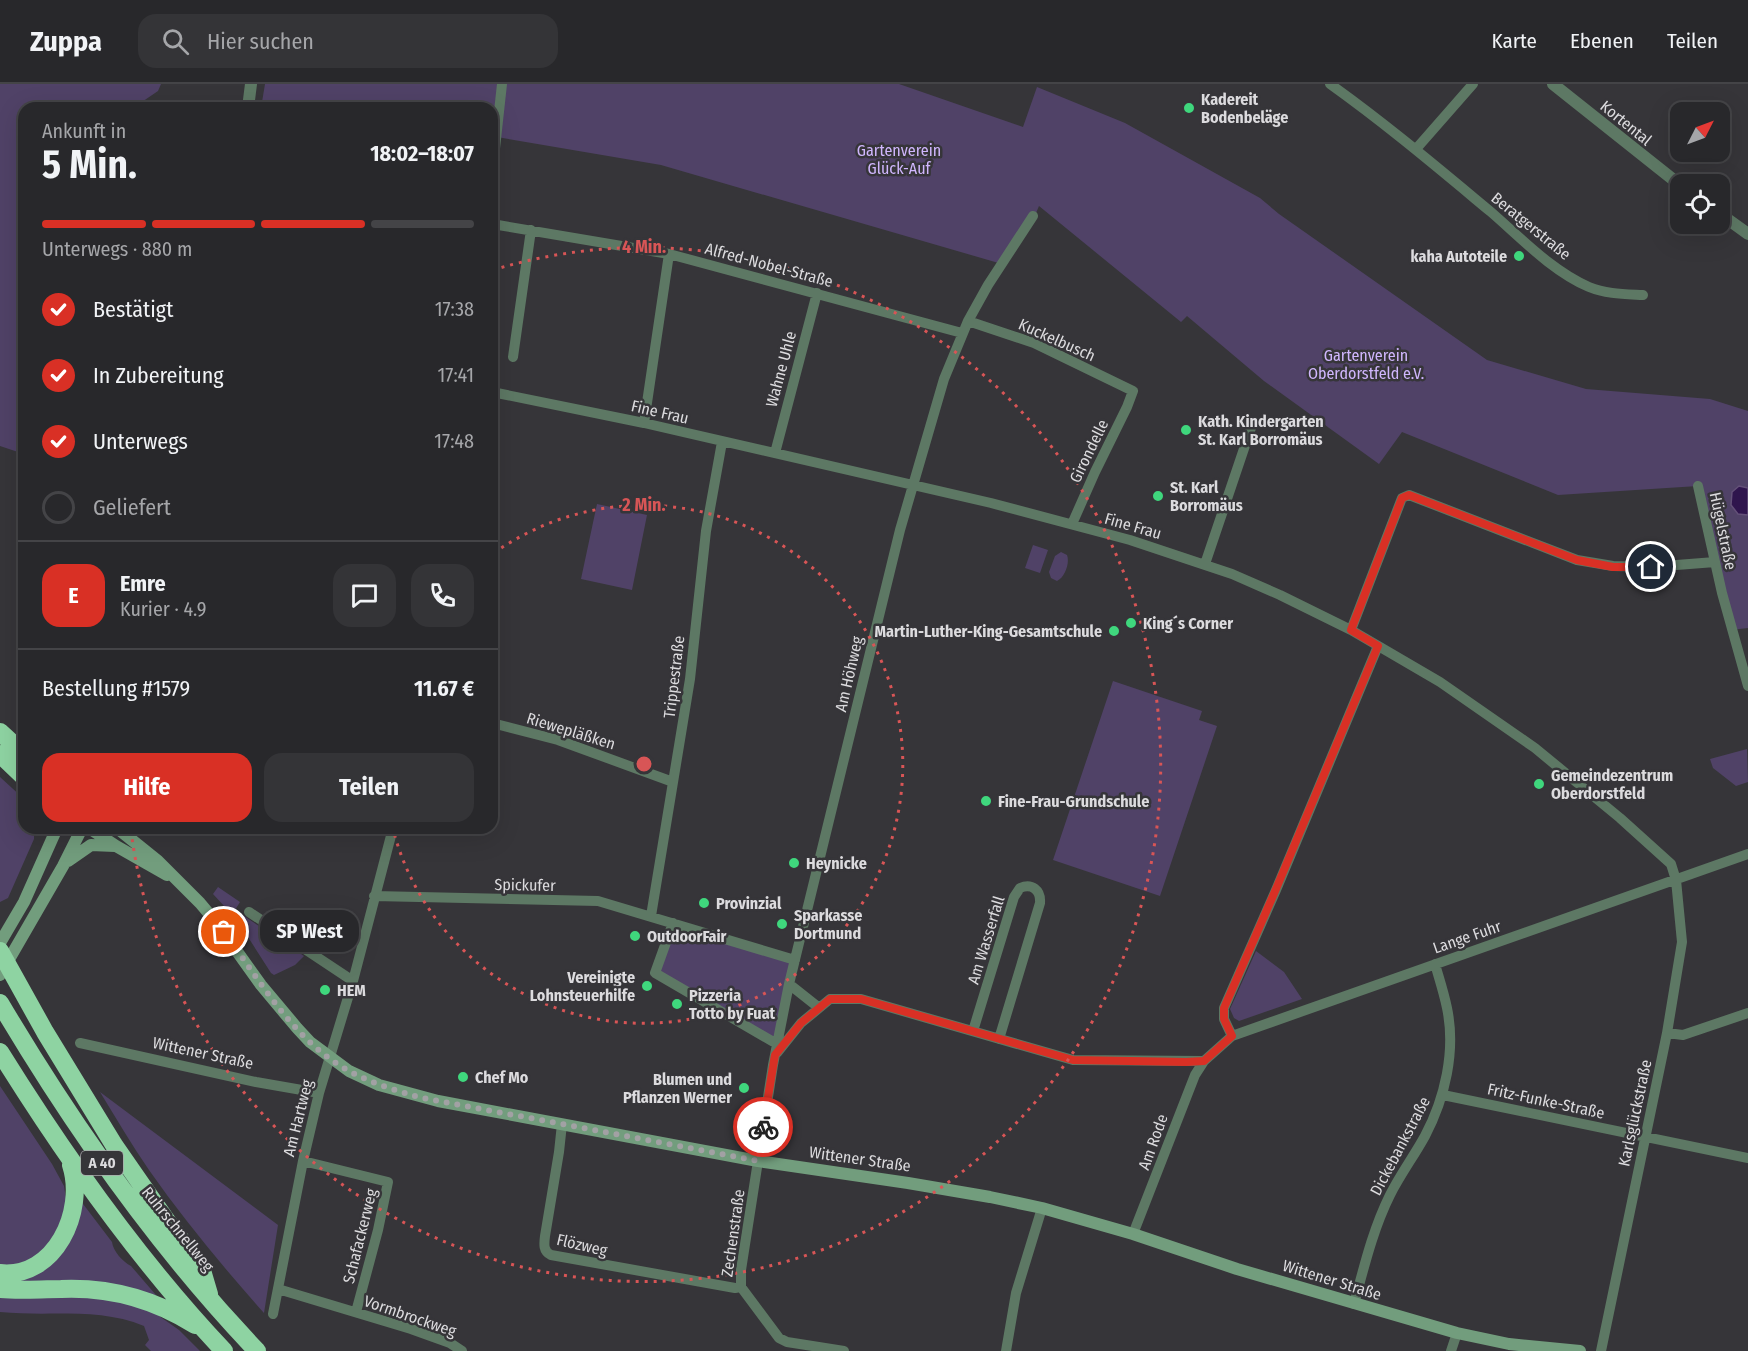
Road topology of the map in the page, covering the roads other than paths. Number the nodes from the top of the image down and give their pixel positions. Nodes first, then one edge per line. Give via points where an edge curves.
1 (251, 84) edge
2 (502, 84) edge
3 (1330, 84) edge
4 (1473, 84) edge
5 (1553, 84) edge
6 (249, 102) edge
7 (498, 121) edge
8 (1416, 149) junction
9 (1670, 177) edge
10 (1033, 216) dead end
11 (1730, 221) edge
12 (498, 225) edge
13 (531, 230) junction
14 (1748, 234) edge
15 (669, 254) junction
16 (817, 293) junction
17 (1642, 295) dead end
18 (968, 321) junction
19 (962, 333) junction
20 (513, 357) dead end
21 (1133, 391) joint
22 (498, 393) edge
23 (1253, 422) dead end
24 (645, 423) junction
25 (1249, 436) junction
26 (1263, 441) dead end
27 (722, 442) junction
28 (775, 453) junction
29 (912, 485) junction
30 (1698, 486) dead end
31 (1072, 524) junction
32 (1715, 562) junction
33 (1205, 564) junction
34 (1351, 630) junction
35 (1378, 646) junction
36 (1748, 686) edge
37 (498, 725) edge
38 (0, 732) edge
39 (18, 748) edge
40 (0, 754) edge
41 (18, 771) edge
42 (673, 782) junction
43 (54, 834) edge
44 (79, 834) edge
45 (98, 834) edge
46 (124, 834) edge
47 (391, 834) edge
48 (116, 846) junction
49 (1748, 854) edge
50 (63, 866) junction
51 (176, 880) junction
52 (1676, 880) junction
53 (374, 896) junction
54 (249, 912) dead end
55 (651, 916) junction
56 (673, 922) junction
57 (0, 943) edge
58 (0, 951) edge
59 (795, 960) junction
60 (1435, 964) junction
61 (0, 975) edge
62 (353, 981) junction
63 (789, 984) junction
64 (818, 1007) junction
65 (4, 1010) edge
66 (1748, 1013) edge
67 (973, 1031) junction
68 (1667, 1033) junction
69 (1232, 1036) junction
70 (999, 1039) junction
71 (80, 1043) dead end
72 (776, 1050) junction
73 (0, 1052) edge
74 (330, 1058) junction
75 (1204, 1061) junction
76 (319, 1093) junction
77 (1443, 1095) junction
78 (562, 1124) junction
79 (1646, 1137) junction
80 (65, 1153) junction
81 (1748, 1158) edge
82 (303, 1161) junction
83 (758, 1161) junction
84 (1042, 1208) junction
85 (1133, 1234) junction
86 (0, 1273) edge
87 (741, 1287) junction
88 (0, 1289) edge
89 (278, 1289) junction
90 (210, 1298) junction
91 (1354, 1304) junction
92 (356, 1312) junction
93 (273, 1314) dead end
94 (1457, 1333) junction
95 (210, 1336) junction
96 (785, 1346) edge
97 (224, 1351) edge
98 (257, 1351) edge
99 (462, 1351) edge
100 (844, 1351) edge
101 (1006, 1351) edge
102 (1451, 1351) edge
103 (1580, 1351) edge
104 (1601, 1351) edge

1 - 6 street
2 - 7 street
3 - 8 street, Beratgerstraße
4 - 8 street
5 - 9 street, Kortental
8 - 17 street, Beratgerstraße via 1558,269 1589,287
10 - 18 street, Am Höhweg
11 - 14 street
12 - 13 street, Alfred-Nobel-Straße
13 - 15 street, Alfred-Nobel-Straße
13 - 20 street
15 - 16 street, Alfred-Nobel-Straße
15 - 24 street
16 - 19 street, Alfred-Nobel-Straße
16 - 28 street, Wahne Uhle
18 - 19 street, Am Höhweg
18 - 21 street, Kuckelbusch via 1034,343
19 - 29 street, Am Höhweg
21 - 31 street, Girondelle
22 - 24 street, Fine Frau
23 - 25 street
24 - 27 street, Fine Frau
25 - 26 street
25 - 33 street
27 - 28 street, Fine Frau
27 - 42 street, Trippestraße via 706,531 690,679
28 - 29 street, Fine Frau
29 - 31 street, Fine Frau
29 - 59 street, Am Höhweg
30 - 32 street, Hügelstraße
31 - 33 street, Fine Frau
32 - 34 street via 1613,567 1577,560 1409,495 1402,498
32 - 36 street, Hügelstraße
33 - 34 street, Fine Frau via 1259,585
34 - 35 street, Fine Frau
35 - 52 street, Fine Frau via 1440,682 1534,748 1671,864
35 - 69 street via 1224,1008 1224,1019
37 - 42 street, Riewepläßken via 558,740
38 - 39 highway
40 - 41 highway
42 - 55 street, Trippestraße
43 - 57 main road via 24,902
44 - 50 main road
45 - 48 main road, Wittener Straße
46 - 51 main road, Wittener Straße
47 - 53 street, Am Hartweg
48 - 50 main road via 91,845
48 - 51 main road, Wittener Straße
49 - 52 street, Lange Fuhr
50 - 61 main road
51 - 74 main road, Wittener Straße via 216,921 279,1008
52 - 60 street, Lange Fuhr
52 - 68 street, Karlsglückstraße via 1682,942
53 - 55 street, Spickufer via 598,902
53 - 62 street, Am Hartweg
54 - 62 street
55 - 56 street, Spickufer
56 - 59 street, Spickufer
56 - 72 street via 655,973
58 - 90 highway via 114,1145 201,1267
59 - 63 street, Am Höhweg
60 - 69 street, Lange Fuhr
60 - 77 street, Dickebankstraße via 1450,1027
62 - 74 street, Am Hartweg
63 - 64 street
63 - 72 street, Am Höhweg
64 - 67 street via 830,999 861,999
64 - 72 street
65 - 90 highway, Ruhrschnellweg / A 40 via 108,1170
66 - 68 street via 1683,1035
67 - 70 street
67 - 70 street, Am Wasserfall via 1014,897 1020,888 1029,886 1039,893 1040,903
68 - 79 street, Karlsglückstraße
69 - 75 street, Lange Fuhr
70 - 75 street via 1073,1060
71 - 76 street, Wittener Straße
72 - 83 street, Am Höhweg
73 - 80 highway, A 40
74 - 76 street, Am Hartweg
74 - 78 main road, Wittener Straße via 349,1071 418,1097
75 - 85 street, Am Rode via 1185,1097
76 - 82 street, Am Hartweg
77 - 79 street, Fritz-Funke-Straße
77 - 91 street, Dickebankstraße via 1390,1195 1368,1252
78 - 83 main road, Wittener Straße
78 - 87 street, Flözweg via 545,1236 546,1253
79 - 81 street, Fritz-Funke-Straße
79 - 104 street, Karlsglückstraße
80 - 86 highway via 75,1189 66,1233 54,1251 39,1263 18,1272
80 - 95 highway, A 40 via 141,1254
82 - 89 street, Am Hartweg
82 - 92 street, Schafackerweg via 388,1182
83 - 84 main road, Wittener Straße
83 - 87 street, Zechenstraße
84 - 85 main road, Wittener Straße
84 - 101 street via 1016,1293
85 - 91 main road, Wittener Straße
87 - 96 street, Zechenstraße
88 - 95 highway via 121,1293 172,1313
89 - 92 street, Vormbrockweg
89 - 93 street, Am Hartweg
90 - 98 highway, Ruhrschnellweg / A 40
91 - 94 main road, Wittener Straße
92 - 99 street, Vormbrockweg via 450,1343
94 - 102 street
94 - 103 main road, Wittener Straße via 1509,1344
95 - 97 highway, A 40
96 - 100 street, Zechenstraße

